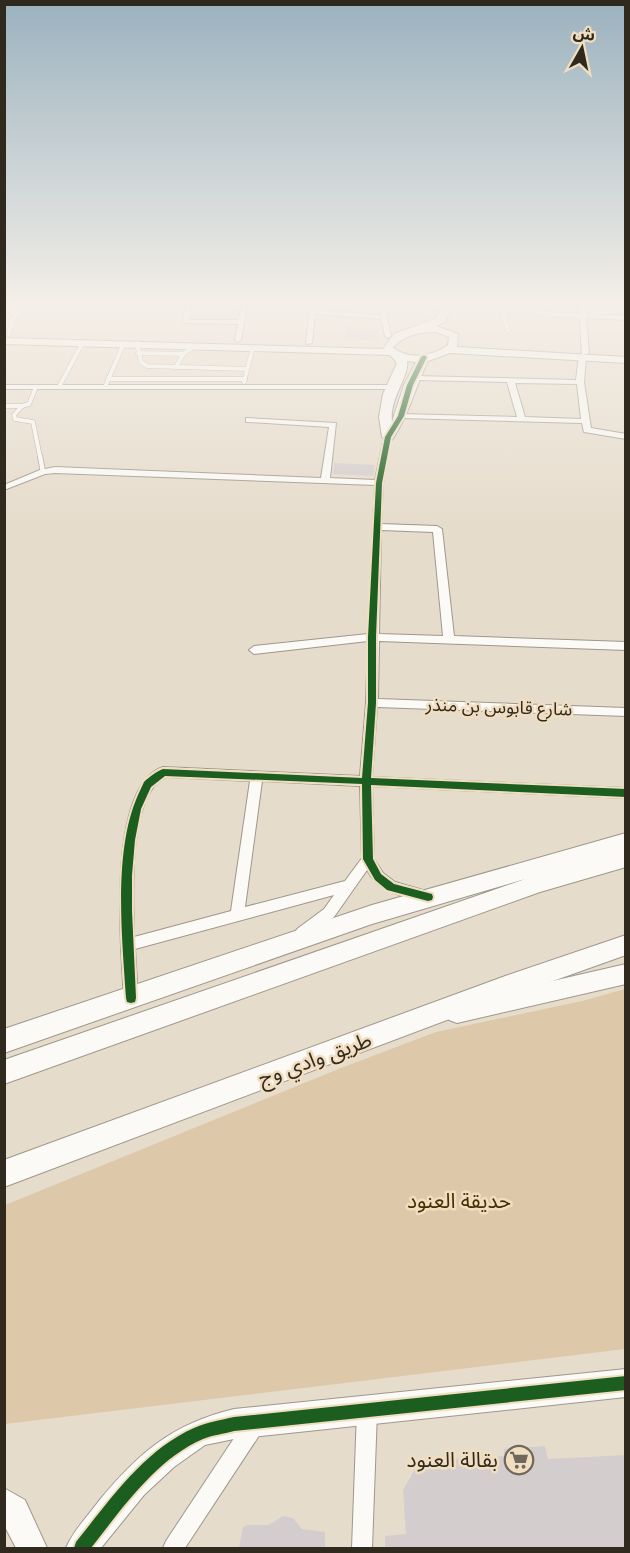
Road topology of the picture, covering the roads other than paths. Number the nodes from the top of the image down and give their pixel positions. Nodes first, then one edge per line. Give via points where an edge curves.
1 (63, 379) edge
2 (108, 379) edge
3 (245, 379) edge
4 (396, 379) edge
5 (414, 379) edge
6 (462, 379) edge
7 (511, 381) junction
8 (580, 382) joint
9 (106, 383) junction
10 (244, 383) junction
11 (4, 387) edge
12 (36, 387) junction
13 (59, 387) junction
14 (392, 387) junction
15 (4, 406) edge
16 (22, 406) junction
17 (14, 415) junction
18 (401, 416) junction
19 (7, 417) dead end
20 (249, 420) dead end
21 (522, 420) junction
22 (584, 421) junction
23 (388, 437) junction
24 (626, 437) edge
25 (43, 472) junction
26 (325, 480) junction
27 (379, 483) junction
28 (4, 488) edge
29 (376, 527) junction
30 (372, 637) junction
31 (449, 640) junction
32 (626, 646) edge
33 (254, 650) dead end
34 (372, 703) junction
35 (626, 712) edge
36 (257, 777) junction
37 (366, 782) junction
38 (626, 793) edge
39 (626, 841) edge
40 (626, 858) edge
41 (368, 859) junction
42 (350, 885) junction
43 (428, 897) junction
44 (237, 915) junction
45 (291, 941) junction
46 (127, 945) junction
47 (626, 945) edge
48 (626, 974) edge
49 (131, 998) junction
50 (412, 1023) junction
51 (4, 1041) edge
52 (4, 1072) edge
53 (4, 1174) edge
54 (626, 1383) edge
55 (367, 1411) junction
56 (256, 1421) junction
57 (4, 1503) edge
58 (32, 1548) edge
59 (82, 1548) edge
60 (173, 1548) edge
61 (362, 1548) edge

1 - 13 lane
2 - 9 lane
3 - 10 lane
4 - 14 street
5 - 18 street
6 - 7 street
7 - 8 street
7 - 21 street
8 - 22 street
9 - 10 street
9 - 13 street
10 - 14 street
11 - 12 street
12 - 13 street
12 - 16 lane via 29,404
14 - 23 street via 385,417
15 - 16 lane
16 - 17 lane
17 - 19 lane
17 - 25 lane via 33,422
18 - 21 street
18 - 23 street
20 - 26 street via 333,425
21 - 22 street
22 - 24 street via 587,430
23 - 27 street
25 - 26 street
25 - 28 street
26 - 27 street
27 - 29 street
29 - 30 street
29 - 31 street via 437,529
30 - 31 street
30 - 33 street
30 - 34 street
31 - 32 street
34 - 35 street, شارع قابوس بن منذر
34 - 37 street
36 - 37 street
36 - 44 street
36 - 46 street via 163,772 149,781 136,808 130,834
37 - 38 street
37 - 41 street
39 - 43 main road
40 - 52 main road via 539,883
41 - 42 street
41 - 43 street via 378,877 390,887
42 - 44 street
42 - 45 street via 329,913
43 - 45 main road
44 - 46 street
45 - 49 main road
46 - 49 street
47 - 50 main road, طريق وادي وج
48 - 50 street
49 - 51 main road
50 - 53 main road, طريق وادي وج
54 - 55 street
55 - 56 street
55 - 61 street
56 - 59 street via 200,1433 168,1451 133,1485
56 - 60 street
57 - 58 street via 14,1511

